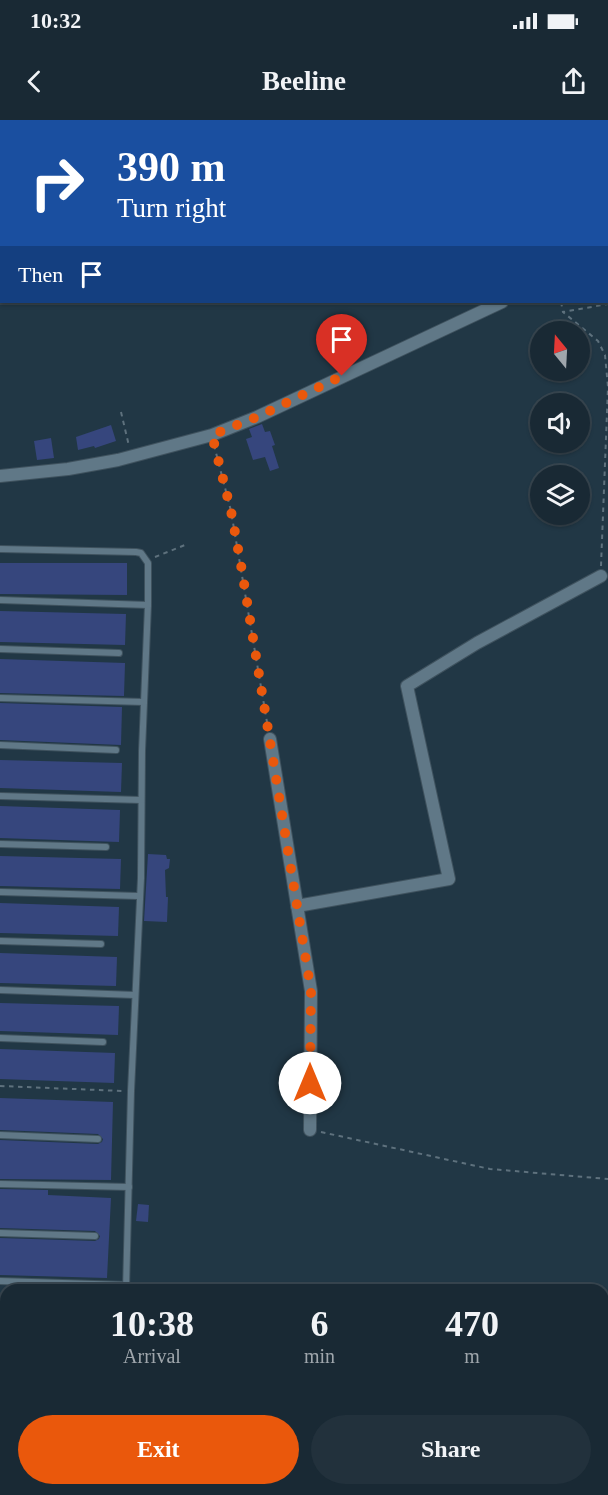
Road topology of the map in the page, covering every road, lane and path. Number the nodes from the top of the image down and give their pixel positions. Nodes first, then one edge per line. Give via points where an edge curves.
1 (500, 303) edge
2 (561, 303) edge
3 (608, 304) edge
4 (563, 312) junction
5 (607, 354) edge
6 (121, 412) dead end
7 (212, 435) junction
8 (132, 457) junction
9 (0, 476) edge
10 (185, 545) dead end
11 (0, 549) edge
12 (148, 563) junction
13 (601, 576) joint
14 (0, 600) edge
15 (148, 605) junction
16 (0, 649) edge
17 (120, 653) dead end
18 (0, 698) edge
19 (144, 702) junction
20 (270, 740) joint
21 (0, 746) edge
22 (116, 750) dead end
23 (0, 796) edge
24 (141, 800) junction
25 (0, 844) edge
26 (106, 847) dead end
27 (0, 892) edge
28 (138, 896) junction
29 (297, 906) junction
30 (0, 941) edge
31 (102, 944) dead end
32 (0, 990) edge
33 (135, 995) junction
34 (0, 1038) edge
35 (103, 1042) dead end
36 (0, 1086) edge
37 (131, 1091) junction
38 (310, 1130) joint
39 (0, 1136) edge
40 (98, 1139) dead end
41 (608, 1179) edge
42 (0, 1184) edge
43 (129, 1187) junction
44 (0, 1233) edge
45 (95, 1236) dead end
46 (0, 1281) edge
47 (54, 1284) edge
48 (126, 1284) edge

1 - 7 street
2 - 4 path
3 - 4 path
4 - 5 path via 598,341
5 - 13 path
6 - 8 path
7 - 8 street
7 - 20 path via 233,522
8 - 9 street
10 - 12 path
11 - 12 lane via 136,552
12 - 15 lane
13 - 29 street via 407,686 449,879
14 - 15 lane
15 - 19 lane
16 - 17 lane
18 - 19 lane
19 - 24 lane
20 - 29 street
21 - 22 lane
23 - 24 lane
24 - 28 lane
25 - 26 lane
27 - 28 lane
28 - 33 lane
29 - 38 street via 311,991
30 - 31 lane
32 - 33 lane
33 - 37 lane
34 - 35 lane
36 - 37 path
37 - 43 lane
38 - 41 path via 490,1169
39 - 40 lane
42 - 43 lane
43 - 48 lane
44 - 45 lane
46 - 47 lane

